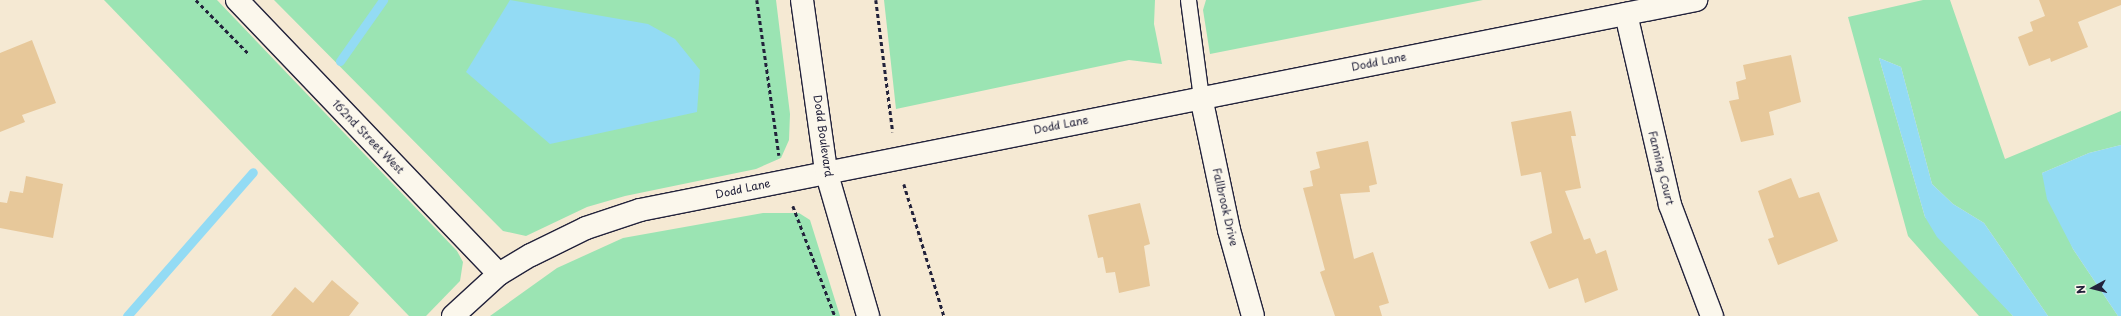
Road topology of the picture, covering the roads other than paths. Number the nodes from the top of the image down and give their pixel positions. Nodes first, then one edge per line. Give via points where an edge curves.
1 (237, 0) edge
2 (802, 0) edge
3 (1188, 0) edge
4 (1696, 0) edge
5 (1626, 14) junction
6 (1201, 97) junction
7 (826, 171) junction
8 (499, 274) junction
9 (453, 316) edge
10 (868, 316) edge
11 (1253, 316) edge
12 (1712, 316) edge

1 - 8 street, 162nd Street West
2 - 7 street, Dodd Boulevard
3 - 6 lane
4 - 5 street, Dodd Lane
5 - 6 street, Dodd Lane
5 - 12 street, Fanning Court via 1670,206
6 - 7 street, Dodd Lane
6 - 11 street, Fallbrook Drive via 1229,230
7 - 8 street, Dodd Lane via 640,210 586,228
7 - 10 street, Dodd Boulevard
8 - 9 street, Dodd Lane

